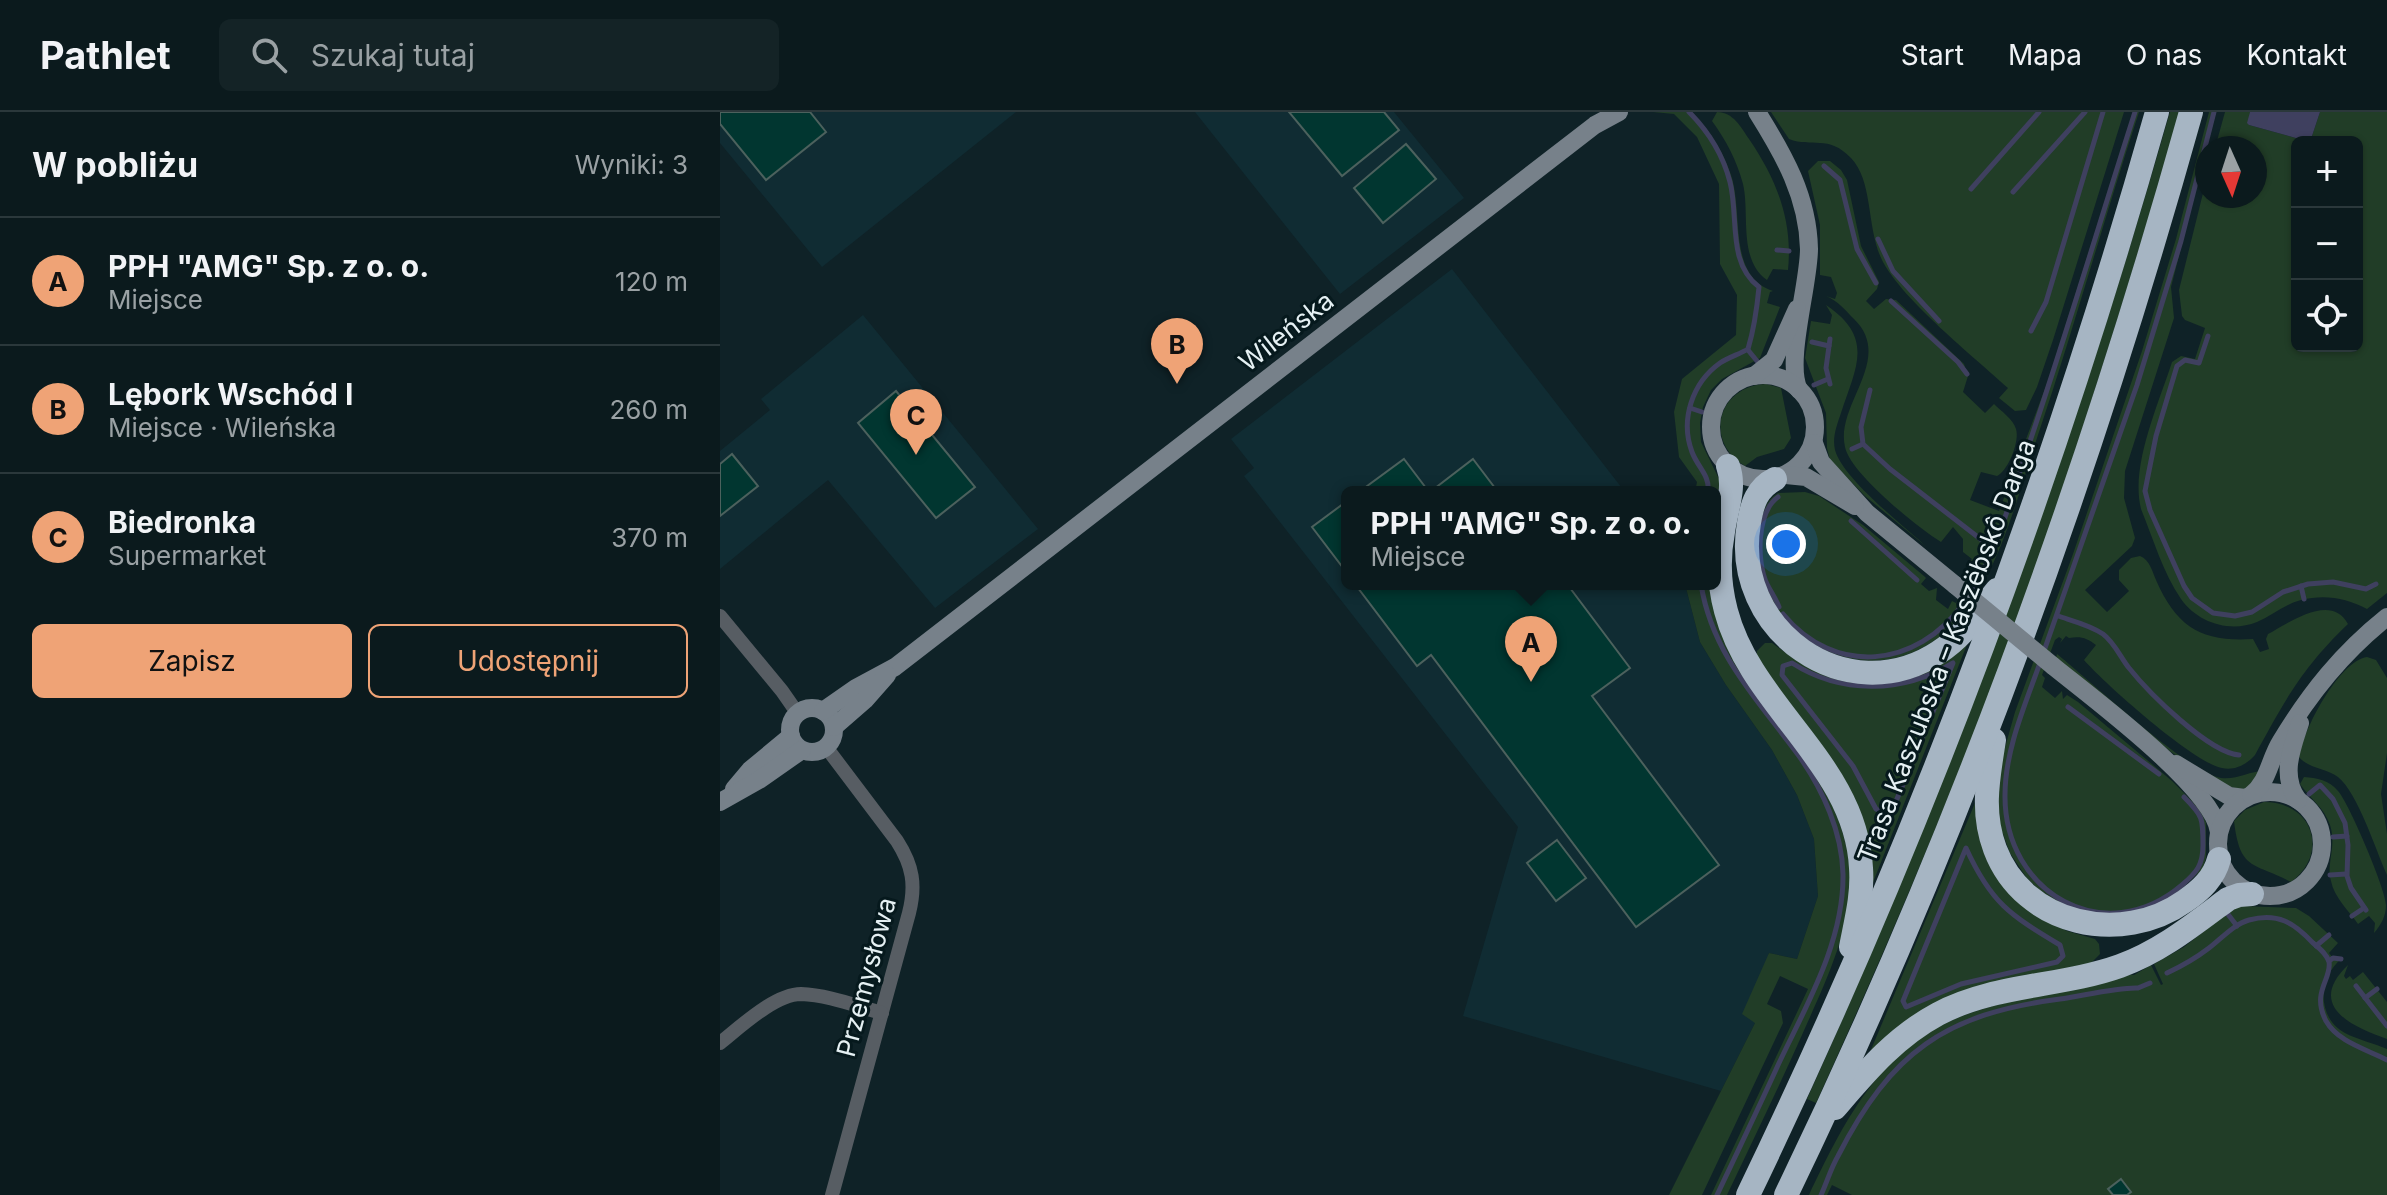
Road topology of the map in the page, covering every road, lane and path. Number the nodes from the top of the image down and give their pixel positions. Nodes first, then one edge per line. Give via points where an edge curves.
1 (1619, 112) edge
2 (1743, 112) edge
3 (1757, 112) edge
4 (2157, 112) edge
5 (2191, 112) edge
6 (1601, 118) edge
7 (1772, 138) junction
8 (1802, 300) junction
9 (1754, 376) junction
10 (1799, 390) junction
11 (1814, 443) junction
12 (1728, 466) junction
13 (1781, 477) junction
14 (1867, 513) junction
15 (1721, 552) edge
16 (2009, 576) junction
17 (1721, 578) edge
18 (720, 616) edge
19 (2387, 617) edge
20 (2002, 689) junction
21 (2308, 698) junction
22 (798, 714) junction
23 (828, 719) junction
24 (797, 743) junction
25 (826, 747) junction
26 (2163, 757) junction
27 (2248, 797) junction
28 (725, 798) edge
29 (2298, 800) junction
30 (2219, 832) junction
31 (2219, 859) junction
32 (2252, 894) junction
33 (1844, 987) junction
34 (882, 1013) junction
35 (720, 1043) edge
36 (1818, 1128) junction
37 (832, 1195) edge
38 (1748, 1195) edge
39 (1786, 1195) edge

1 - 6 main road, Wileńska
2 - 7 main road
3 - 7 main road
4 - 16 highway, Trasa Kaszubska – Kaszëbskô Darga via 2092,333
5 - 20 highway via 2123,344
6 - 23 main road, Wileńska via 895,667 856,688
7 - 8 main road via 1790,167 1805,212 1809,258
8 - 9 main road via 1774,360
8 - 10 main road via 1793,365
9 - 10 main road via 1776,376
9 - 12 main road via 1725,391 1714,410 1713,442
10 - 11 main road via 1814,412
11 - 13 main road via 1804,461
11 - 14 main road via 1821,462
12 - 13 main road via 1753,479
12 - 15 highway via 1732,485
13 - 14 main road via 1806,477
13 - 16 highway via 1760,490 1748,527 1748,568 1763,611 1810,657 1875,673 1921,662 1955,640
14 - 26 main road, bridge
16 - 33 highway, Trasa Kaszubska – Kaszëbskô Darga via 1923,801
17 - 33 highway via 1732,631 1761,684 1831,777 1858,842 1861,894
18 - 22 street
19 - 21 main road via 2344,655
20 - 31 highway via 1986,785 1989,829 2006,870 2038,903 2085,924 2130,925 2174,909 2193,895 2211,878
20 - 36 highway via 1909,922
21 - 27 main road via 2278,746 2265,781
21 - 29 main road via 2288,774
22 - 23 main road via 810,709
22 - 24 main road via 791,724
23 - 25 main road via 834,734
24 - 25 main road via 812,752
24 - 28 main road via 759,780
25 - 34 street, Przemysłowa via 897,841 912,872 913,897
26 - 27 main road via 2229,796
26 - 30 main road via 2214,812
27 - 29 main road via 2272,792
27 - 30 main road via 2225,816
29 - 32 main road via 2320,830 2319,862 2308,881 2290,893
30 - 31 main road
31 - 32 main road via 2230,879
32 - 36 highway via 2228,899 2177,938 2119,966 1990,995 1942,1012 1884,1052
33 - 38 highway, Trasa Kaszubska – Kaszëbskô Darga
34 - 35 street via 799,994 779,1000
34 - 37 street, Przemysłowa
36 - 39 highway

